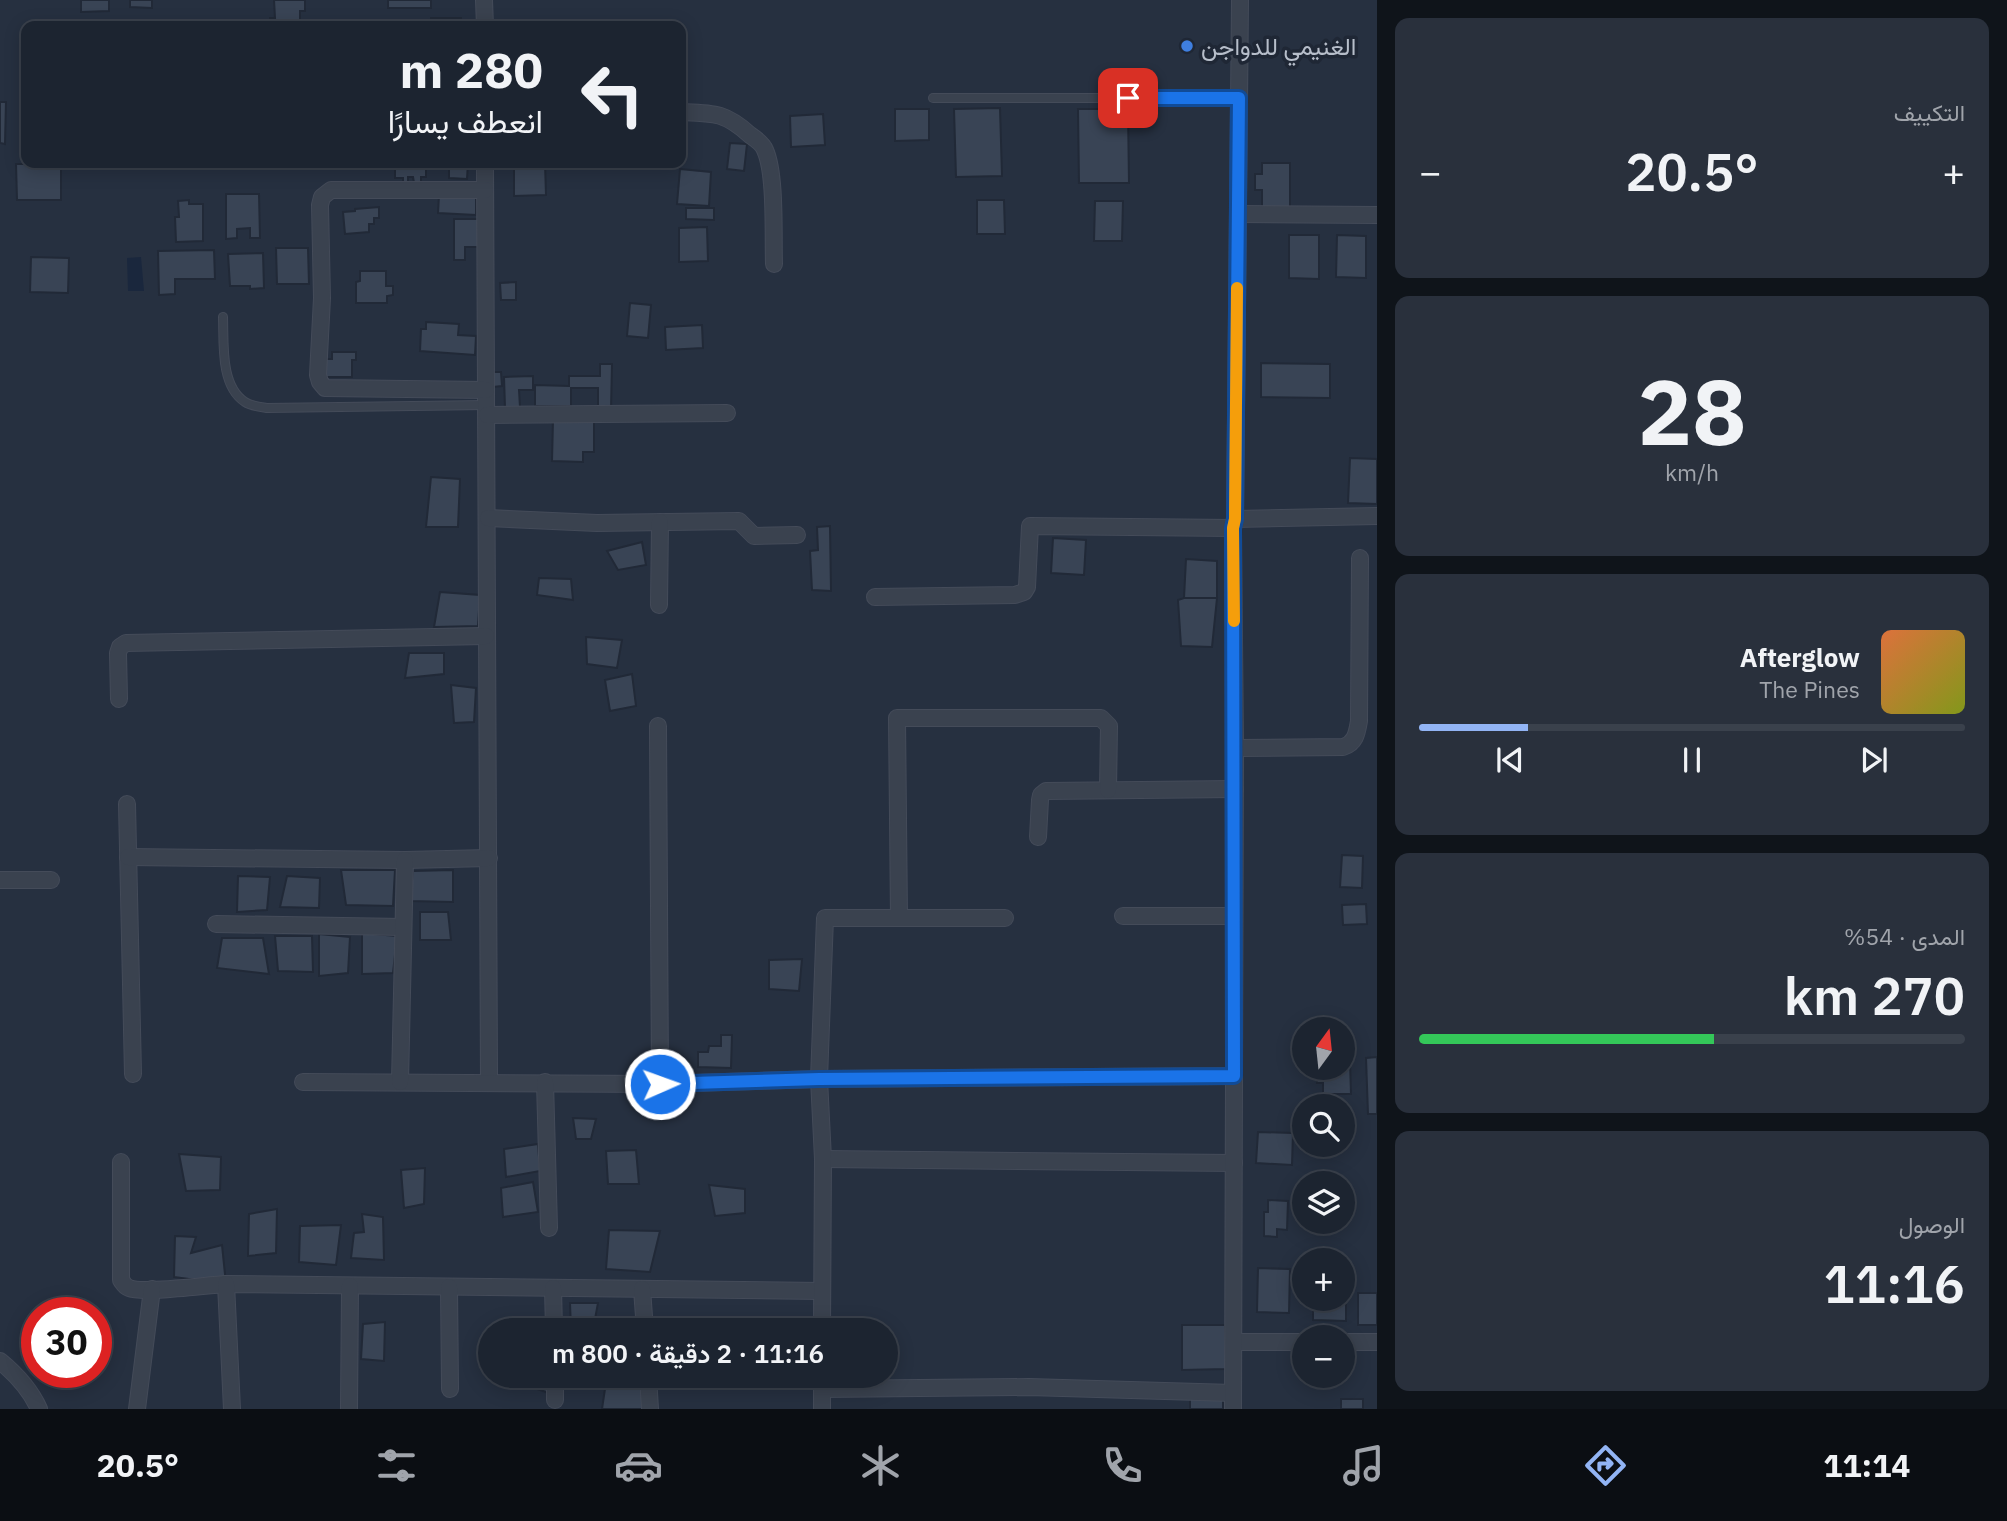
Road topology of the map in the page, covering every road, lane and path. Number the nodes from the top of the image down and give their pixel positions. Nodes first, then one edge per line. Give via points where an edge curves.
1 (484, 0) edge
2 (1240, 0) edge
3 (485, 21) edge
4 (933, 98) dead end
5 (1239, 98) junction
6 (686, 112) edge
7 (485, 168) edge
8 (485, 190) junction
9 (1238, 214) junction
10 (1377, 215) edge
11 (774, 264) dead end
12 (223, 317) dead end
13 (486, 404) junction
14 (727, 413) dead end
15 (1377, 516) edge
16 (488, 519) junction
17 (660, 522) junction
18 (1234, 523) junction
19 (797, 536) dead end
20 (1360, 558) dead end
21 (875, 597) dead end
22 (659, 605) dead end
23 (486, 636) junction
24 (119, 699) dead end
25 (658, 726) dead end
26 (1235, 748) junction
27 (1234, 789) junction
28 (1108, 790) junction
29 (127, 804) dead end
30 (1038, 837) dead end
31 (128, 857) junction
32 (489, 858) junction
33 (405, 860) junction
34 (0, 880) edge
35 (51, 880) dead end
36 (1123, 916) dead end
37 (1234, 916) junction
38 (899, 918) junction
39 (1005, 918) dead end
40 (216, 924) dead end
41 (403, 927) junction
42 (133, 1074) dead end
43 (1234, 1076) junction
44 (819, 1079) junction
45 (303, 1082) dead end
46 (400, 1082) junction
47 (489, 1082) junction
48 (545, 1082) junction
49 (660, 1084) junction
50 (822, 1159) junction
51 (121, 1162) dead end
52 (1234, 1163) junction
53 (549, 1228) dead end
54 (226, 1284) junction
55 (350, 1286) junction
56 (449, 1287) junction
57 (553, 1288) junction
58 (152, 1289) junction
59 (642, 1289) junction
60 (822, 1291) junction
61 (554, 1318) edge
62 (644, 1318) edge
63 (822, 1318) edge
64 (1234, 1342) junction
65 (1292, 1342) edge
66 (1355, 1342) edge
67 (1377, 1342) edge
68 (0, 1360) edge
69 (898, 1384) edge
70 (555, 1388) edge
71 (649, 1388) edge
72 (822, 1388) edge
73 (450, 1389) dead end
74 (555, 1400) dead end
75 (1233, 1401) edge
76 (38, 1409) edge
77 (137, 1409) edge
78 (232, 1409) edge
79 (349, 1409) edge
80 (650, 1409) edge
81 (822, 1409) edge

1 - 3 street
2 - 5 street
4 - 5 lane
5 - 9 street
6 - 11 street via 727,117 766,150
7 - 8 street
8 - 13 street
8 - 13 street via 331,190 321,197 318,375 325,388
9 - 10 street
9 - 18 street
12 - 13 lane via 224,362 233,392 247,404 267,408
13 - 14 street
13 - 16 street
15 - 18 street
16 - 17 street
16 - 23 street
17 - 19 street via 739,521 754,536
17 - 22 street
18 - 21 street via 1030,526 1024,592
18 - 26 street
20 - 26 street via 1359,721 1353,741 1343,747
23 - 24 street via 126,643 118,653
23 - 32 street
25 - 49 street
26 - 27 street
27 - 28 street
27 - 37 street
28 - 30 street via 1046,791 1040,800
28 - 38 street via 1109,726 1101,718 897,718
29 - 31 street
31 - 33 street
31 - 42 street
32 - 33 street
32 - 47 street
33 - 41 street
34 - 35 street
36 - 37 street
37 - 43 street
38 - 39 street
38 - 44 street via 825,918
40 - 41 street
41 - 46 street
43 - 44 street
43 - 52 street
44 - 49 street
44 - 50 street
45 - 46 street
46 - 47 street
47 - 48 street
48 - 49 street
48 - 53 street
50 - 52 street
50 - 60 street
51 - 58 street via 121,1280 131,1289
52 - 64 street
54 - 55 street
54 - 58 street
54 - 78 street
55 - 56 street
55 - 79 street
56 - 57 street
56 - 73 street
57 - 59 street
57 - 61 street
58 - 77 street
59 - 60 street
59 - 62 street
60 - 63 street
64 - 65 street
64 - 75 street
66 - 67 street
68 - 76 street via 32,1393
69 - 75 street via 1029,1387
70 - 74 street
71 - 80 street
72 - 81 street

